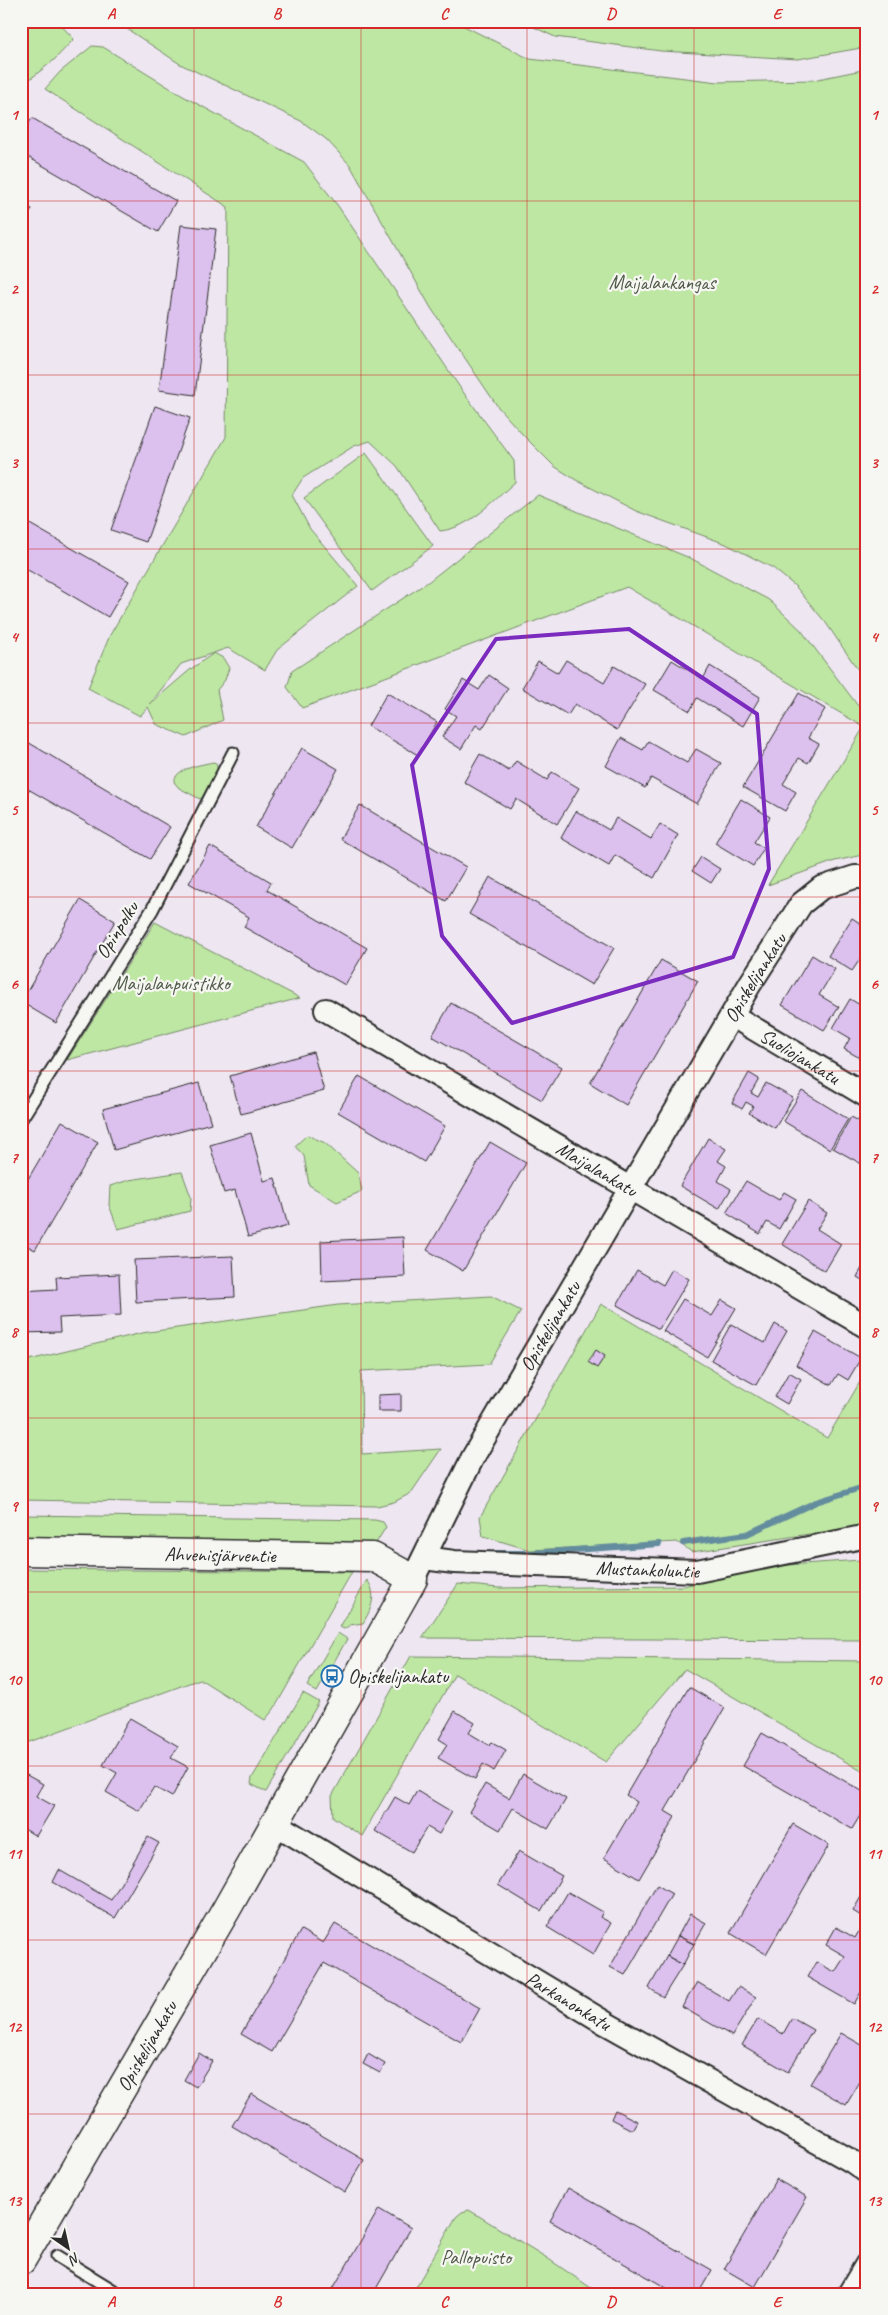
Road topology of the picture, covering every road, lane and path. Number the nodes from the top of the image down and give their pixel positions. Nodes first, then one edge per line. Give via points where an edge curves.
1 (233, 753) dead end
2 (867, 877) edge
3 (326, 1010) dead end
4 (733, 1016) junction
5 (867, 1096) edge
6 (21, 1119) edge
7 (631, 1188) junction
8 (867, 1327) edge
9 (867, 1536) edge
10 (21, 1551) edge
11 (419, 1569) junction
12 (274, 1823) junction
13 (867, 2172) edge
14 (57, 2256) dead end
15 (21, 2262) edge
16 (867, 2264) edge
17 (119, 2294) edge
18 (849, 2294) edge

1 - 6 lane, Opinpolku via 152,910
2 - 4 street, Opiskelijankatu via 856,877 821,888 802,904
3 - 7 street, Maijalankatu
4 - 5 street, Suoliojankatu
4 - 7 street, Opiskelijankatu
7 - 8 street, Maijalankatu
7 - 11 street, Opiskelijankatu via 473,1457
9 - 11 street, Mustankoluntie via 697,1571 454,1562
10 - 11 main road, Ahvenisjärventie via 373,1557
11 - 12 main road, Opiskelijankatu
12 - 13 street, Parkanonkatu via 587,2012
12 - 15 main road, Opiskelijankatu
14 - 17 lane
16 - 18 street

